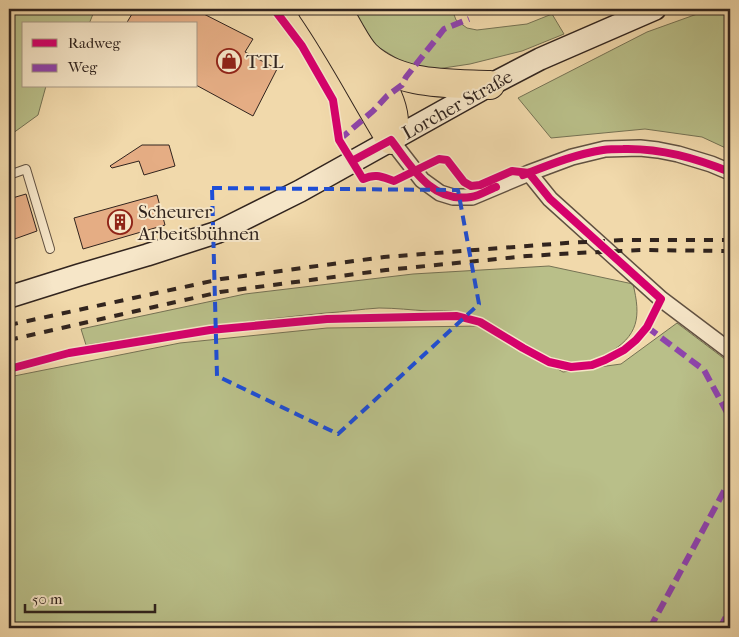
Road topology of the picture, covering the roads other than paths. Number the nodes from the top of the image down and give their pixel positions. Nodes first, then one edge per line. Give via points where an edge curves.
1 (312, 9) edge
2 (339, 9) edge
3 (655, 9) edge
4 (365, 54) junction
5 (490, 85) junction
6 (391, 140) junction
7 (730, 172) edge
8 (529, 173) junction
9 (9, 175) edge
10 (50, 248) dead end
11 (9, 297) edge
12 (730, 352) edge

1 - 6 highway
2 - 4 highway
3 - 5 street, Lorcher Straße via 540,59
4 - 5 highway via 394,73 423,81
4 - 6 highway via 393,112 395,122
5 - 6 street, Lorcher Straße
6 - 8 street via 422,180 440,193 453,197 472,197
6 - 11 street, Lorcher Straße via 218,232
7 - 8 street via 678,154 640,148 605,149
8 - 12 street via 550,198 661,299
9 - 10 lane via 26,170

